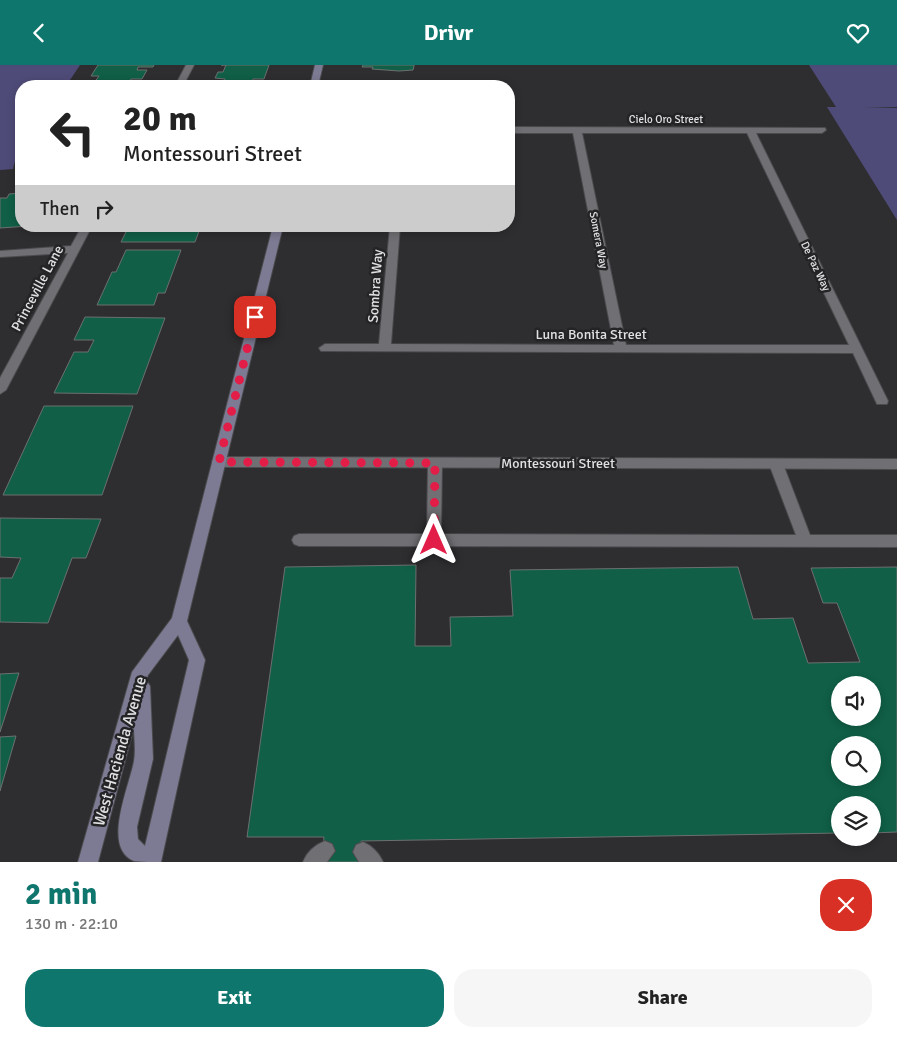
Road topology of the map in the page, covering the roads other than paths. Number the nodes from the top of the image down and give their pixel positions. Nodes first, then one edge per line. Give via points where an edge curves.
1 (190, 65) edge
2 (319, 65) edge
3 (182, 80) edge
4 (315, 80) edge
5 (515, 130) edge
6 (577, 130) junction
7 (750, 130) junction
8 (822, 130) dead end
9 (84, 232) edge
10 (276, 232) edge
11 (394, 232) edge
12 (75, 249) junction
13 (0, 254) edge
14 (385, 347) junction
15 (325, 348) dead end
16 (621, 349) junction
17 (856, 349) junction
18 (0, 390) edge
19 (882, 401) dead end
20 (219, 462) junction
21 (435, 463) junction
22 (776, 464) junction
23 (897, 464) edge
24 (299, 540) dead end
25 (434, 540) junction
26 (805, 540) junction
27 (897, 541) edge
28 (179, 621) junction
29 (140, 673) junction
30 (151, 860) edge
31 (88, 862) edge

1 - 3 street
2 - 4 main road
5 - 6 street, Cielo Oro Street
6 - 7 street, Cielo Oro Street
6 - 16 street, Somera Way
7 - 8 street, Cielo Oro Street
7 - 17 street, De Paz Way
9 - 12 street, Princeville Lane
10 - 20 main road, West Hacienda Avenue
11 - 14 street, Sombra Way
12 - 13 street
12 - 18 street, Princeville Lane
14 - 15 street, Luna Bonita Street
14 - 16 street, Luna Bonita Street
16 - 17 street, Luna Bonita Street
17 - 19 street, De Paz Way
20 - 21 street, Montessouri Street
20 - 28 main road, West Hacienda Avenue
21 - 22 street, Montessouri Street
21 - 25 street
22 - 23 street, Montessouri Street
22 - 26 street
24 - 25 street
25 - 26 street
26 - 27 street
28 - 29 main road, West Hacienda Avenue
28 - 30 main road via 197,660
29 - 30 main road via 144,759 127,827 129,843 137,853
29 - 31 main road, West Hacienda Avenue

